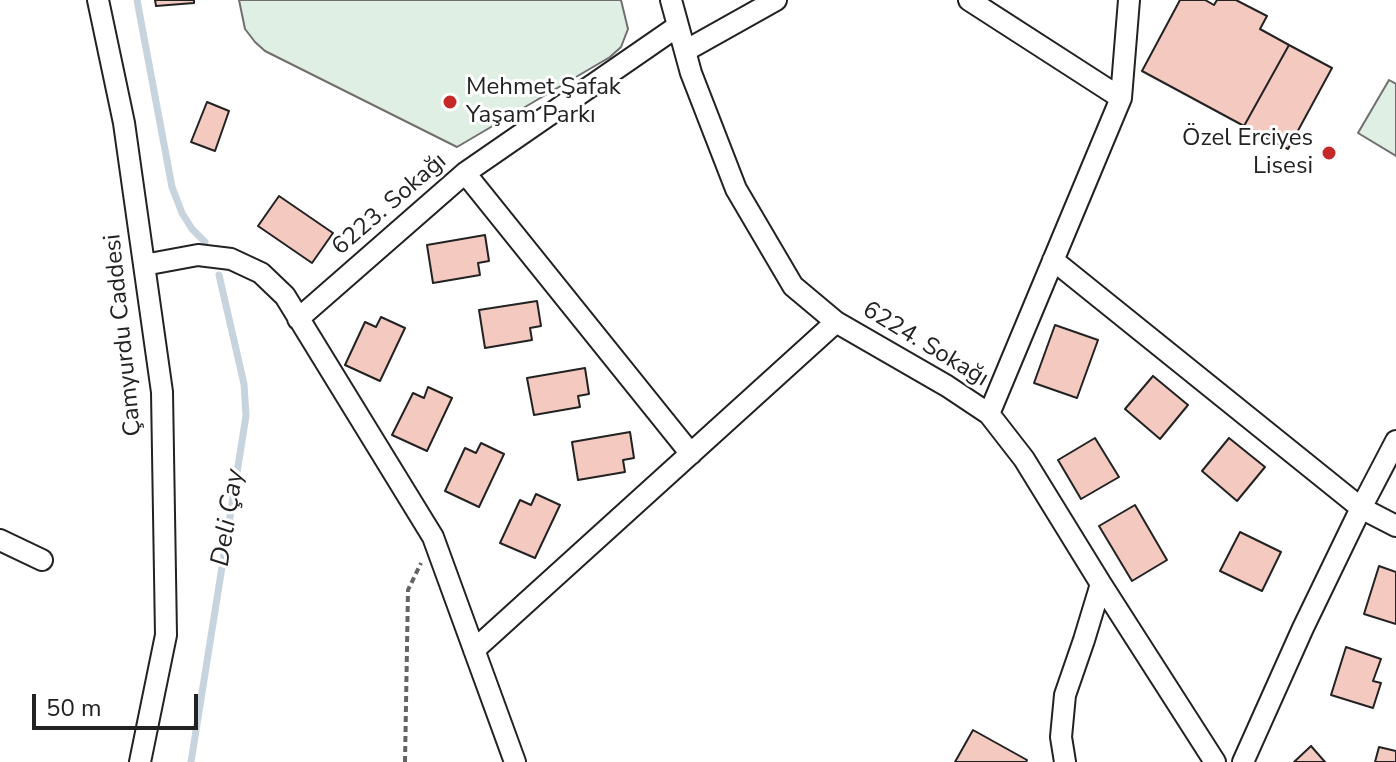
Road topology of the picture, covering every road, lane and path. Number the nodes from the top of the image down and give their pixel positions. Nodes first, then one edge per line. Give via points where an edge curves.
1 (98, 0) edge
2 (671, 0) edge
3 (776, 0) edge
4 (969, 0) edge
5 (1129, 0) edge
6 (678, 26) junction
7 (685, 51) junction
8 (1121, 98) junction
9 (465, 173) junction
10 (1053, 260) junction
11 (144, 265) junction
12 (298, 319) junction
13 (836, 322) junction
14 (989, 414) junction
15 (1396, 441) edge
16 (691, 454) junction
17 (1361, 508) junction
18 (1396, 526) edge
19 (433, 537) junction
20 (0, 540) edge
21 (42, 560) dead end
22 (1101, 584) junction
23 (474, 650) junction
24 (140, 762) edge
25 (405, 762) edge
26 (515, 762) edge
27 (1065, 762) edge
28 (1215, 762) edge
29 (1243, 762) edge

1 - 11 street, Çamyurdu Caddesi via 124,123
2 - 6 street, 6224. Sokağı
3 - 7 street
4 - 8 street
5 - 8 street
6 - 7 street, 6224. Sokağı
6 - 9 street, 6223. Sokağı
7 - 13 street, 6224. Sokağı via 736,189 793,286
8 - 10 street
9 - 12 street, 6223. Sokağı
9 - 16 street
10 - 14 street
10 - 17 street
11 - 12 street via 198,255 231,259 261,273 285,296
11 - 24 street, Çamyurdu Caddesi via 162,392 166,635
12 - 19 street
13 - 14 street, 6224. Sokağı
13 - 16 street
14 - 22 street, 6224. Sokağı via 1024,459
15 - 17 street
16 - 23 street
17 - 18 street
17 - 29 street
19 - 23 street
19 - 25 path via 408,590
20 - 21 street
22 - 27 street via 1065,695
22 - 28 street, 6224. Sokağı
23 - 26 street

